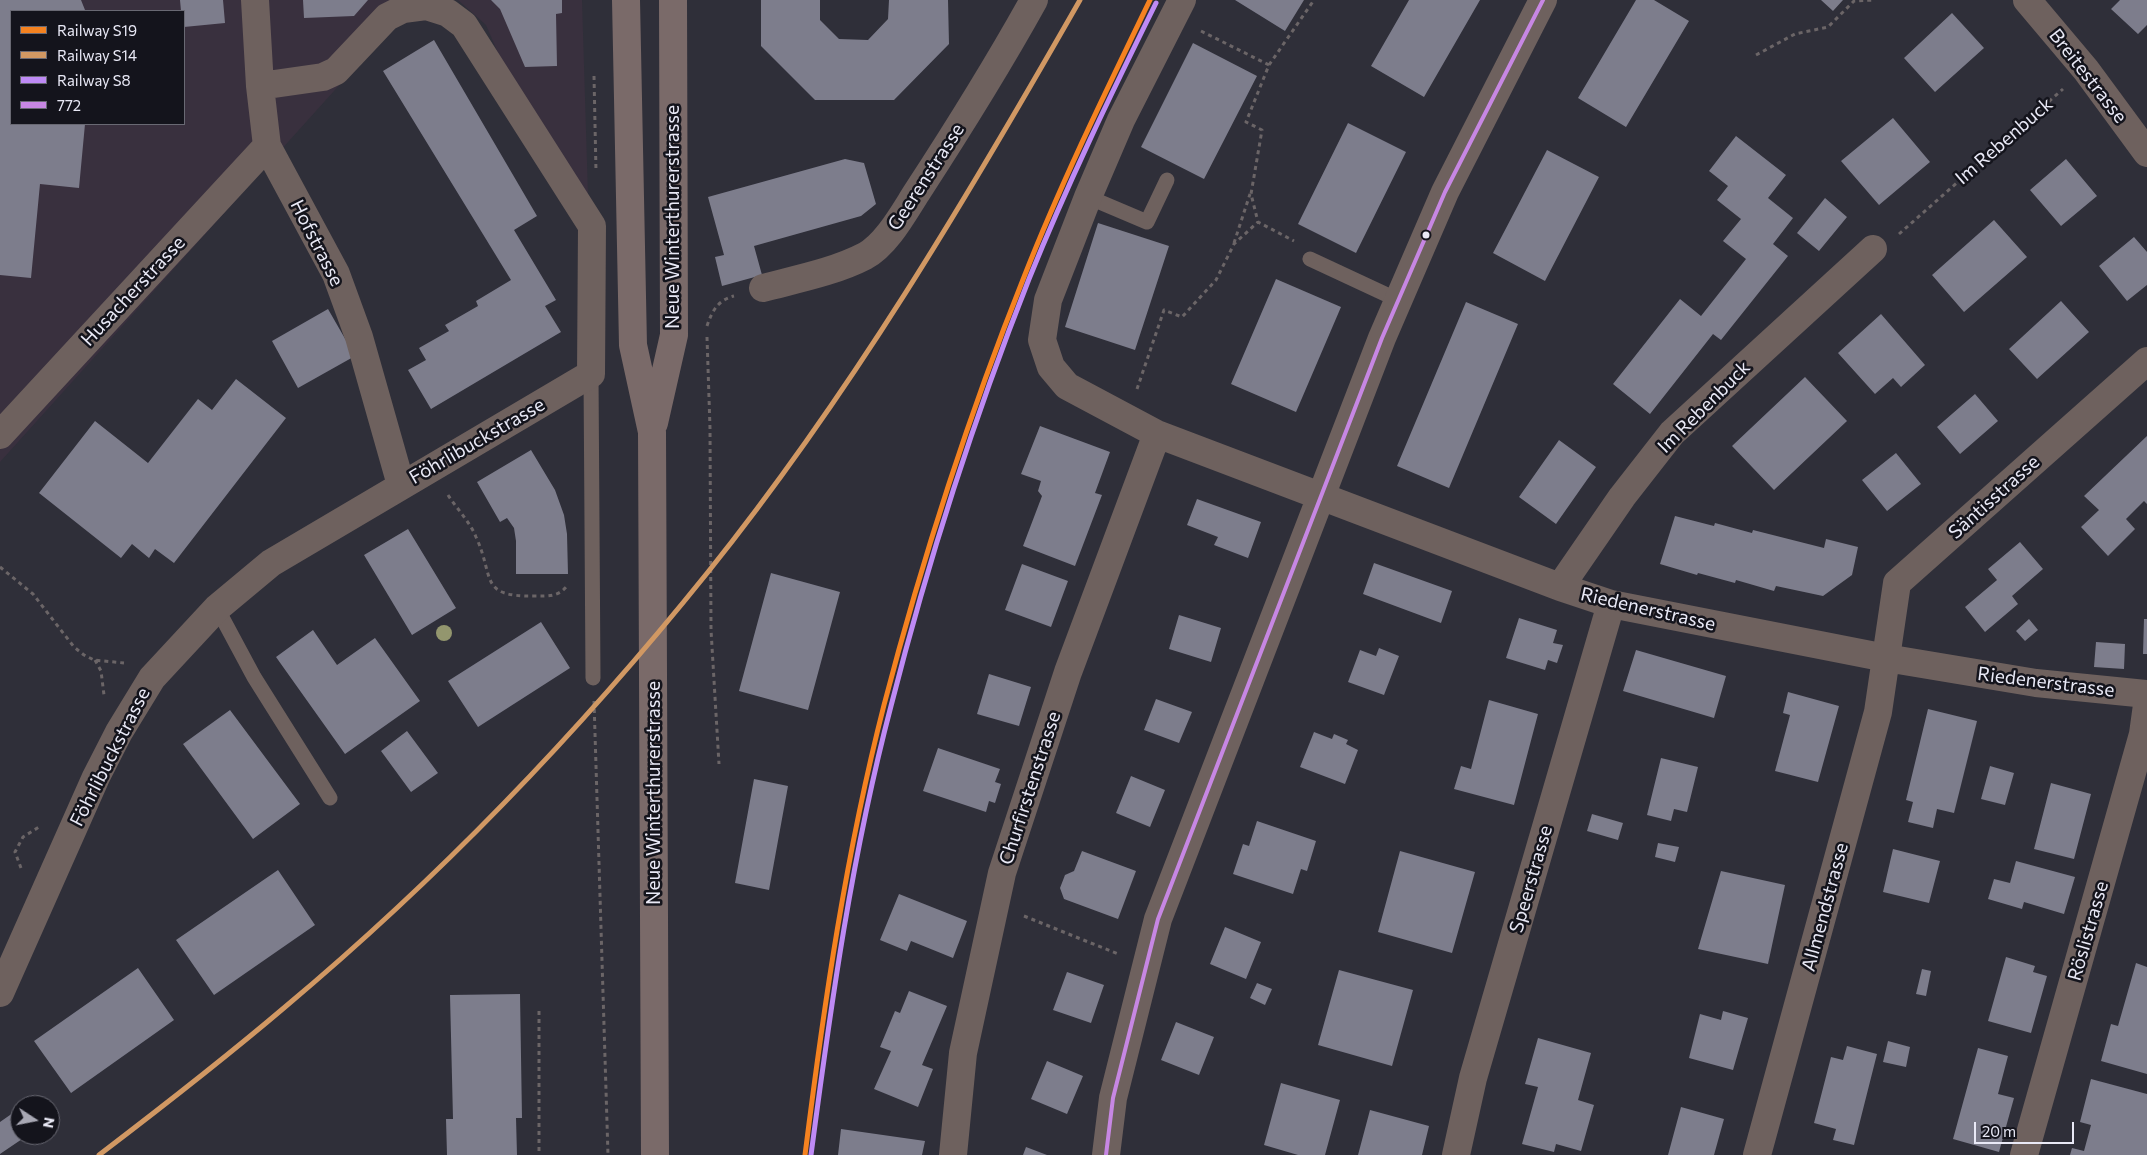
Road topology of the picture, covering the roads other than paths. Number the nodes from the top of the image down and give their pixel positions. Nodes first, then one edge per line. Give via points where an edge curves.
1 (255, 0) edge
2 (626, 0) edge
3 (673, 0) edge
4 (1034, 0) edge
5 (1182, 0) edge
6 (1543, 0) edge
7 (2027, 0) edge
8 (260, 86) junction
9 (267, 146) junction
10 (2147, 153) edge
11 (1167, 180) dead end
12 (1088, 197) junction
13 (1883, 244) road end
14 (1310, 259) dead end
15 (764, 288) road end
16 (1398, 300) junction
17 (2147, 361) edge
18 (591, 374) junction
19 (652, 432) junction
20 (1157, 434) junction
21 (0, 436) edge
22 (401, 485) junction
23 (1322, 495) junction
24 (1560, 587) junction
25 (1611, 604) junction
26 (217, 608) junction
27 (1886, 658) junction
28 (593, 678) road end
29 (2147, 694) edge
30 (2147, 705) edge
31 (330, 798) dead end
32 (0, 993) edge
33 (655, 1155) edge
34 (953, 1155) edge
35 (1106, 1155) edge
36 (1456, 1155) edge
37 (1758, 1155) edge
38 (2024, 1155) edge

1 - 8 street, Hofstrasse
2 - 19 main road, Neue Winterthurerstrasse via 633,344
3 - 19 main road, Neue Winterthurerstrasse via 674,335
4 - 15 street, Geerenstrasse via 937,162 887,236 866,256 830,270
5 - 12 street, Riedenerstrasse via 1121,120
6 - 16 street via 1445,192
7 - 10 street, Breitestrasse via 2086,70
8 - 9 street, Hofstrasse
8 - 18 street via 323,77 336,71 387,17 403,9 426,6 448,13 464,25 592,226
9 - 21 street, Husacherstrasse
9 - 22 street, Hofstrasse via 336,274 359,337
11 - 12 lane via 1147,222
12 - 20 street, Riedenerstrasse via 1048,300 1042,340 1051,367 1067,386
13 - 24 street, Im Rebenbuck via 1672,433 1622,497
14 - 16 lane
16 - 23 street
17 - 27 street, Säntisstrasse via 1897,583
18 - 22 street, Föhrlibuckstrasse
18 - 28 lane
19 - 33 main road, Neue Winterthurerstrasse
20 - 23 street, Riedenerstrasse
20 - 34 street, Churfirstenstrasse via 1068,672 1002,873 963,1052
22 - 26 street, Föhrlibuckstrasse via 271,563
23 - 24 street, Riedenerstrasse
23 - 35 street via 1158,919 1113,1098
24 - 25 street, Riedenerstrasse
25 - 27 street, Riedenerstrasse
25 - 36 street, Speerstrasse via 1473,1078
26 - 31 lane via 254,677
26 - 32 street, Föhrlibuckstrasse via 152,678 119,732
27 - 29 street, Riedenerstrasse via 2036,683
27 - 37 street, Allmendstrasse via 1878,712
30 - 38 street, Röslistrasse via 2143,734

